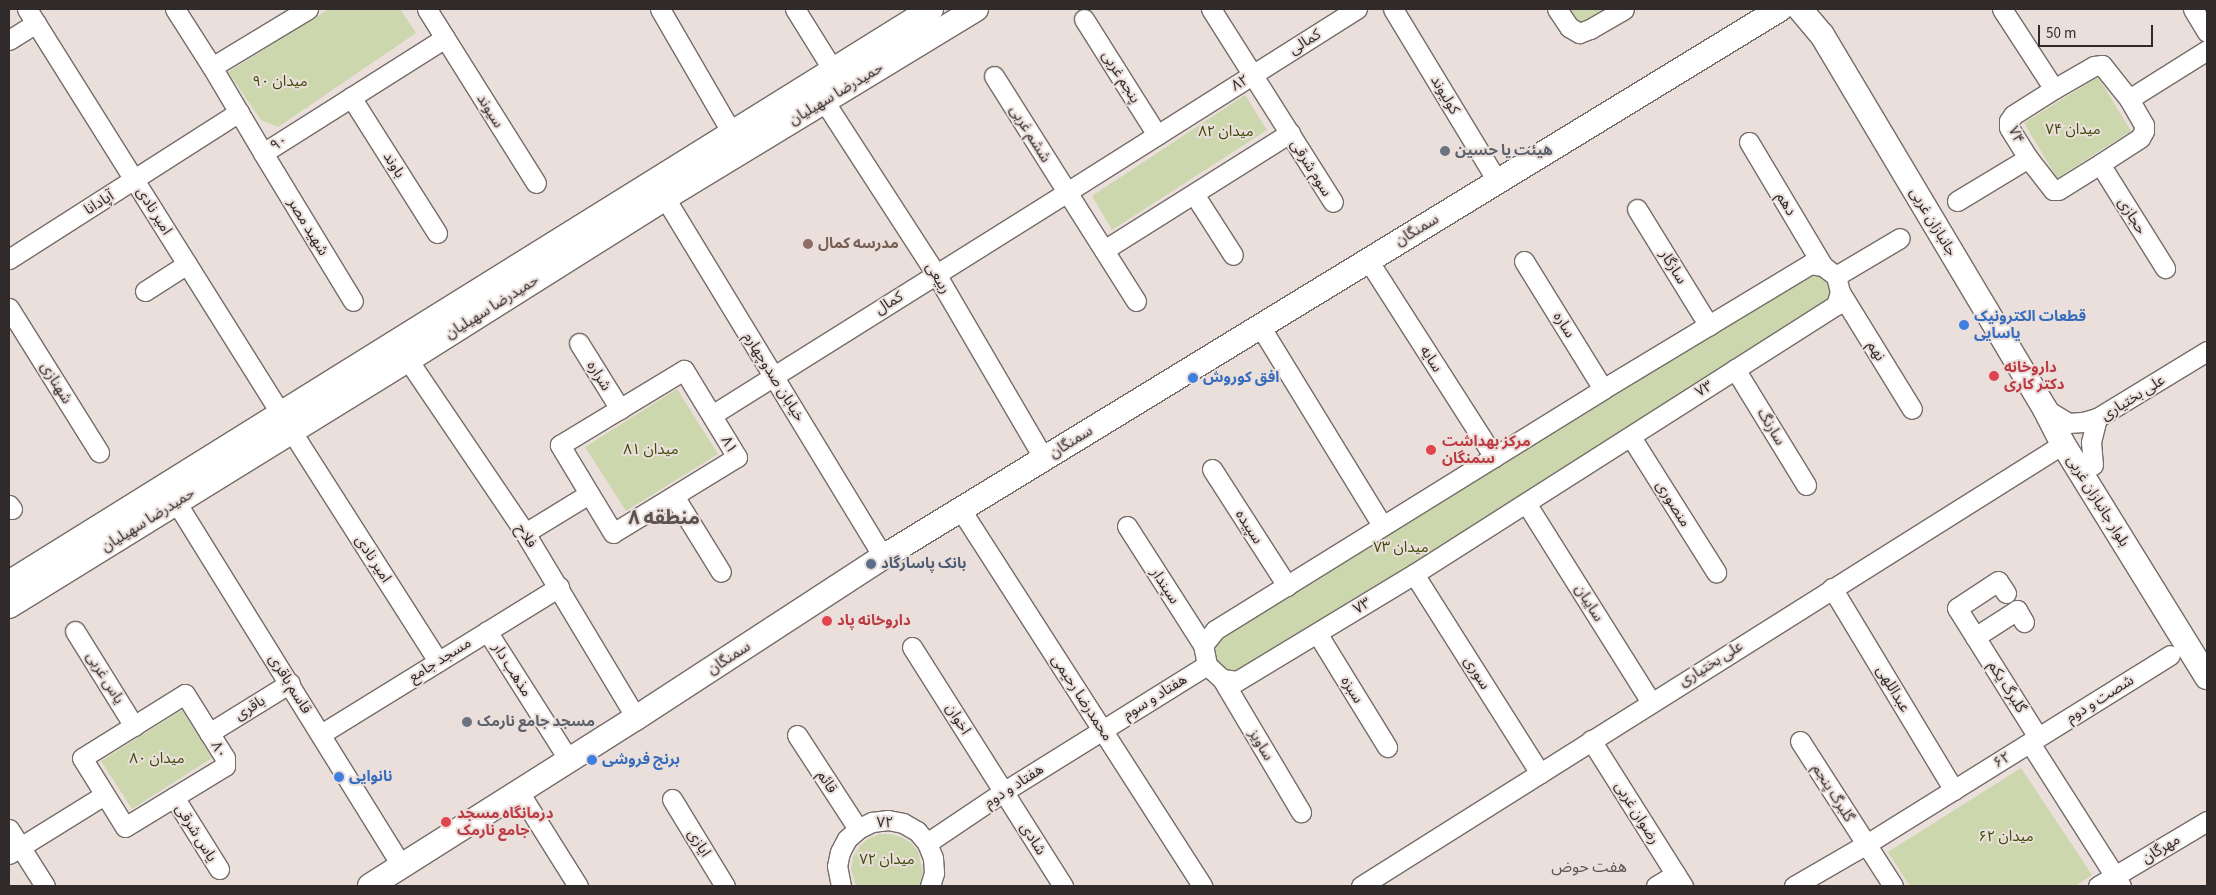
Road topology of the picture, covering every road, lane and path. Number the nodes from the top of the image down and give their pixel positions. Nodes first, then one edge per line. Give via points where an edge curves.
1 (175, 9) edge
2 (308, 9) edge
3 (426, 9) edge
4 (660, 9) edge
5 (795, 9) edge
6 (931, 9) edge
7 (976, 9) edge
8 (1211, 9) edge
9 (1357, 9) edge
10 (1392, 9) edge
11 (1557, 9) edge
12 (1624, 9) edge
13 (1780, 9) edge
14 (1800, 9) edge
15 (1812, 9) edge
16 (2002, 9) edge
17 (2193, 9) edge
18 (31, 16) edge
19 (1084, 19) dead end
20 (2207, 32) edge
21 (1822, 35) junction
22 (445, 38) junction
23 (9, 40) edge
24 (2207, 50) edge
25 (212, 67) junction
26 (1253, 74) junction
27 (994, 76) dead end
28 (839, 79) junction
29 (2054, 89) junction
30 (818, 92) junction
31 (351, 97) junction
32 (2129, 99) junction
33 (239, 112) junction
34 (1290, 133) junction
35 (1157, 135) junction
36 (737, 142) junction
37 (1750, 142) dead end
38 (263, 152) junction
39 (2028, 158) junction
40 (2100, 164) junction
41 (135, 180) junction
42 (1498, 181) junction
43 (536, 183) dead end
44 (660, 189) junction
45 (1067, 192) junction
46 (1194, 194) junction
47 (1957, 201) dead end
48 (1333, 202) dead end
49 (1636, 209) dead end
50 (437, 233) dead end
51 (1900, 238) dead end
52 (1104, 250) junction
53 (1233, 255) dead end
54 (9, 259) edge
55 (1368, 260) junction
56 (1524, 261) dead end
57 (187, 264) junction
58 (2165, 268) dead end
59 (936, 274) junction
60 (1833, 278) junction
61 (145, 291) dead end
62 (353, 301) dead end
63 (1136, 301) dead end
64 (10, 312) edge
65 (1260, 326) junction
66 (1708, 326) junction
67 (579, 343) dead end
68 (402, 351) junction
69 (2207, 351) edge
70 (1735, 370) junction
71 (774, 376) junction
72 (1603, 389) junction
73 (620, 409) junction
74 (1912, 409) dead end
75 (2045, 409) junction
76 (712, 415) junction
77 (2097, 418) junction
78 (286, 423) junction
79 (1631, 436) junction
80 (2063, 444) junction
81 (99, 452) dead end
82 (1494, 457) junction
83 (1044, 459) junction
84 (2093, 465) junction
85 (1212, 469) dead end
86 (1806, 485) dead end
87 (171, 494) junction
88 (590, 494) junction
89 (674, 496) junction
90 (1526, 503) junction
91 (961, 510) junction
92 (1382, 525) junction
93 (1127, 526) dead end
94 (525, 533) junction
95 (883, 557) junction
96 (721, 572) dead end
97 (1716, 572) dead end
98 (1414, 574) junction
99 (9, 584) edge
100 (559, 586) junction
101 (1287, 586) junction
102 (1832, 588) junction
103 (2006, 593) dead end
104 (9, 606) edge
105 (2024, 622) dead end
106 (75, 631) dead end
107 (487, 631) junction
108 (1317, 633) junction
109 (1975, 637) junction
110 (1203, 645) junction
111 (912, 646) dead end
112 (2207, 650) edge
113 (2170, 655) dead end
114 (438, 661) junction
115 (1207, 665) junction
116 (2207, 677) edge
117 (1222, 679) junction
118 (290, 683) junction
119 (1651, 702) junction
120 (636, 718) junction
121 (134, 726) junction
122 (1103, 730) junction
123 (210, 733) junction
124 (321, 734) junction
125 (797, 735) dead end
126 (1591, 740) junction
127 (2034, 740) junction
128 (1800, 741) dead end
129 (1388, 747) dead end
130 (569, 760) junction
131 (1540, 773) junction
132 (1954, 790) junction
133 (519, 792) junction
134 (1003, 792) junction
135 (104, 794) junction
136 (174, 796) junction
137 (672, 799) dead end
138 (1300, 812) dead end
139 (2207, 821) edge
140 (9, 829) edge
141 (858, 829) junction
142 (927, 844) junction
143 (1866, 845) junction
144 (14, 850) edge
145 (402, 866) junction
146 (219, 869) dead end
147 (1679, 880) edge
148 (2118, 881) edge
149 (45, 886) edge
150 (370, 886) edge
151 (578, 886) edge
152 (725, 886) edge
153 (841, 886) edge
154 (930, 886) edge
155 (1063, 886) edge
156 (1202, 886) edge
157 (1361, 886) edge
158 (1656, 886) edge
159 (1794, 886) edge
160 (1893, 886) edge
161 (2098, 886) edge

1 - 25 street, ۹۰
2 - 25 street
3 - 22 street
4 - 36 street
5 - 28 street
6 - 28 main road, حمیدرضا سهیلیان
7 - 28 main road, حمیدرضا سهیلیان
8 - 26 street
9 - 26 street, کمالی
10 - 42 street, کولیوند
11 - 12 street via 1569,27 1579,33
13 - 42 main road, سمنگان
14 - 21 main road, جانبازان غربی
15 - 21 main road, جانبازان غربی
16 - 29 street
17 - 20 street
18 - 23 street
18 - 41 street, امیر نادی
19 - 35 street, پنجم غربی
21 - 75 main road, جانبازان غربی
22 - 31 street, ۹۰
22 - 43 street, سیوند
24 - 32 street
25 - 33 street, ۹۰
26 - 34 street, ۸۲
26 - 35 street, ۸۲
27 - 45 street, ششم غربی
28 - 30 main road, حمیدرضا سهیلیان
29 - 32 street, ۷۴ via 2102,64
29 - 39 street, ۷۴ via 2013,115 2009,121 2009,127
30 - 36 main road, حمیدرضا سهیلیان
30 - 59 street, ربیعی
31 - 38 street, ۹۰
31 - 50 street, باوند
32 - 40 street, ۷۴ via 2144,125 2144,132
33 - 38 street, ۹۰
33 - 41 street, آپادانا
34 - 46 street
34 - 48 street, سوم شرقی
35 - 45 street, ۸۲
36 - 44 main road, حمیدرضا سهیلیان
37 - 60 street, دهم
38 - 62 street, شهید مصر
39 - 40 street, ۷۴ via 2053,190
39 - 47 street
40 - 58 street, حجازی
41 - 54 street, آپادانا
41 - 57 street, امیر نادی
42 - 55 main road, سمنگان
44 - 68 main road, حمیدرضا سهیلیان
44 - 71 street, خیابان صدوچهارم
45 - 52 street
45 - 59 street, کمال
46 - 52 street
46 - 53 street
49 - 66 street, سازگار
51 - 60 street
52 - 63 street
55 - 65 main road, سمنگان
55 - 82 street, سایه
56 - 72 street, ساره
57 - 61 street
57 - 78 street, امیر نادی
59 - 71 street, کمال
59 - 83 street, ربیعی
60 - 66 street via 1810,264
60 - 70 street, ۷۳ via 1836,305
60 - 74 street, نهم
64 - 81 street, شهنازی
65 - 83 main road, سمنگان
65 - 92 street
66 - 72 street
67 - 73 street, شراره
68 - 78 main road, حمیدرضا سهیلیان
68 - 94 street, فلاح
69 - 77 street, علی بختیاری
70 - 79 street, ۷۳
70 - 86 street, سارنگ
71 - 76 street, کمال
71 - 95 street, خیابان صدوچهارم
72 - 82 street
73 - 76 street, ۸۱ via 684,370
73 - 88 street, ۸۱ via 560,445
75 - 77 street, جانبازان غربی via 2068,423
75 - 80 main road, جانبازان غربی
76 - 89 street, ۸۱ via 737,458
77 - 84 street, علی بختیاری via 2091,442
78 - 87 main road, حمیدرضا سهیلیان
78 - 114 street, امیر نادی
79 - 90 street, ۷۳
79 - 97 street, منصوری
80 - 84 main road, بلوار جانبازان غربی via 2078,443
80 - 102 street, علی بختیاری
80 - 116 main road, بلوار جانبازان غربی
82 - 92 street
83 - 91 main road, سمنگان
84 - 112 main road, بلوار جانبازان غربی
85 - 101 street, سپیده
87 - 99 main road, حمیدرضا سهیلیان
87 - 104 main road, حمیدرضا سهیلیان
87 - 118 street, قاسم باقری
88 - 89 street, ۸۱ via 614,533
88 - 94 street
89 - 96 street
90 - 98 street, ۷۳
90 - 119 street, سایبان
91 - 95 main road, سمنگان
91 - 122 street, محمدرضا رحیمی
92 - 101 street
93 - 110 street, سپندار
94 - 100 street, فلاح
95 - 120 main road, سمنگان
98 - 108 street, ۷۳
98 - 131 street, سوری
100 - 107 street, مسجد جامع
100 - 120 street, فلاح
101 - 110 street via 1216,630
102 - 119 street, علی بختیاری
102 - 132 street, عبداللهی
103 - 109 street, گلبرگ یکم via 1998,581 1957,608
105 - 109 street via 2017,610
106 - 121 street, یاس غربی
107 - 114 street, مسجد جامع
107 - 130 street, مذهب دار
108 - 117 street, ۷۳ via 1236,681
108 - 129 street, سبزه
109 - 127 street, گلبرگ یکم
110 - 115 street
111 - 134 street, اخوان
113 - 127 street, شصت و دوم
114 - 124 street, مسجد جامع
115 - 117 street
115 - 122 street, هفتاد و سوم
117 - 138 street, ساویز
118 - 123 street, باقری
118 - 124 street, قاسم باقری
119 - 126 street, علی بختیاری
120 - 130 main road, سمنگان
121 - 123 street, ۸۰ via 185,694
121 - 135 street, ۸۰ via 82,758
122 - 134 street, هفتاد و دوم
122 - 156 street, محمدرضا رحیمی
123 - 136 street, ۸۰ via 225,758 225,766
124 - 145 street, قاسم باقری
125 - 141 street, قائم
126 - 131 street, علی بختیاری
126 - 147 street, رضوان غربی
127 - 132 street, ۶۲
127 - 148 street
128 - 143 street, گلبرگ پنجم
130 - 133 main road, سمنگان
131 - 157 street, علی بختیاری
132 - 143 street, ۶۲
133 - 145 main road, سمنگان
133 - 151 street
134 - 142 street, هفتاد و دوم
134 - 155 street, شادی
135 - 136 street, ۸۰ via 125,827
135 - 144 street
136 - 146 street, یاس شرقی
137 - 152 street, ایازی
139 - 148 street, مهرگان
140 - 144 street
141 - 142 street, ۷۲ via 872,822 888,820 903,823 917,831
141 - 153 street, ۷۲ via 840,852 837,866
142 - 154 street, ۷۲ via 933,858 934,873
143 - 159 street
143 - 160 street
144 - 149 street
145 - 150 main road, سمنگان
147 - 158 street
148 - 161 street

